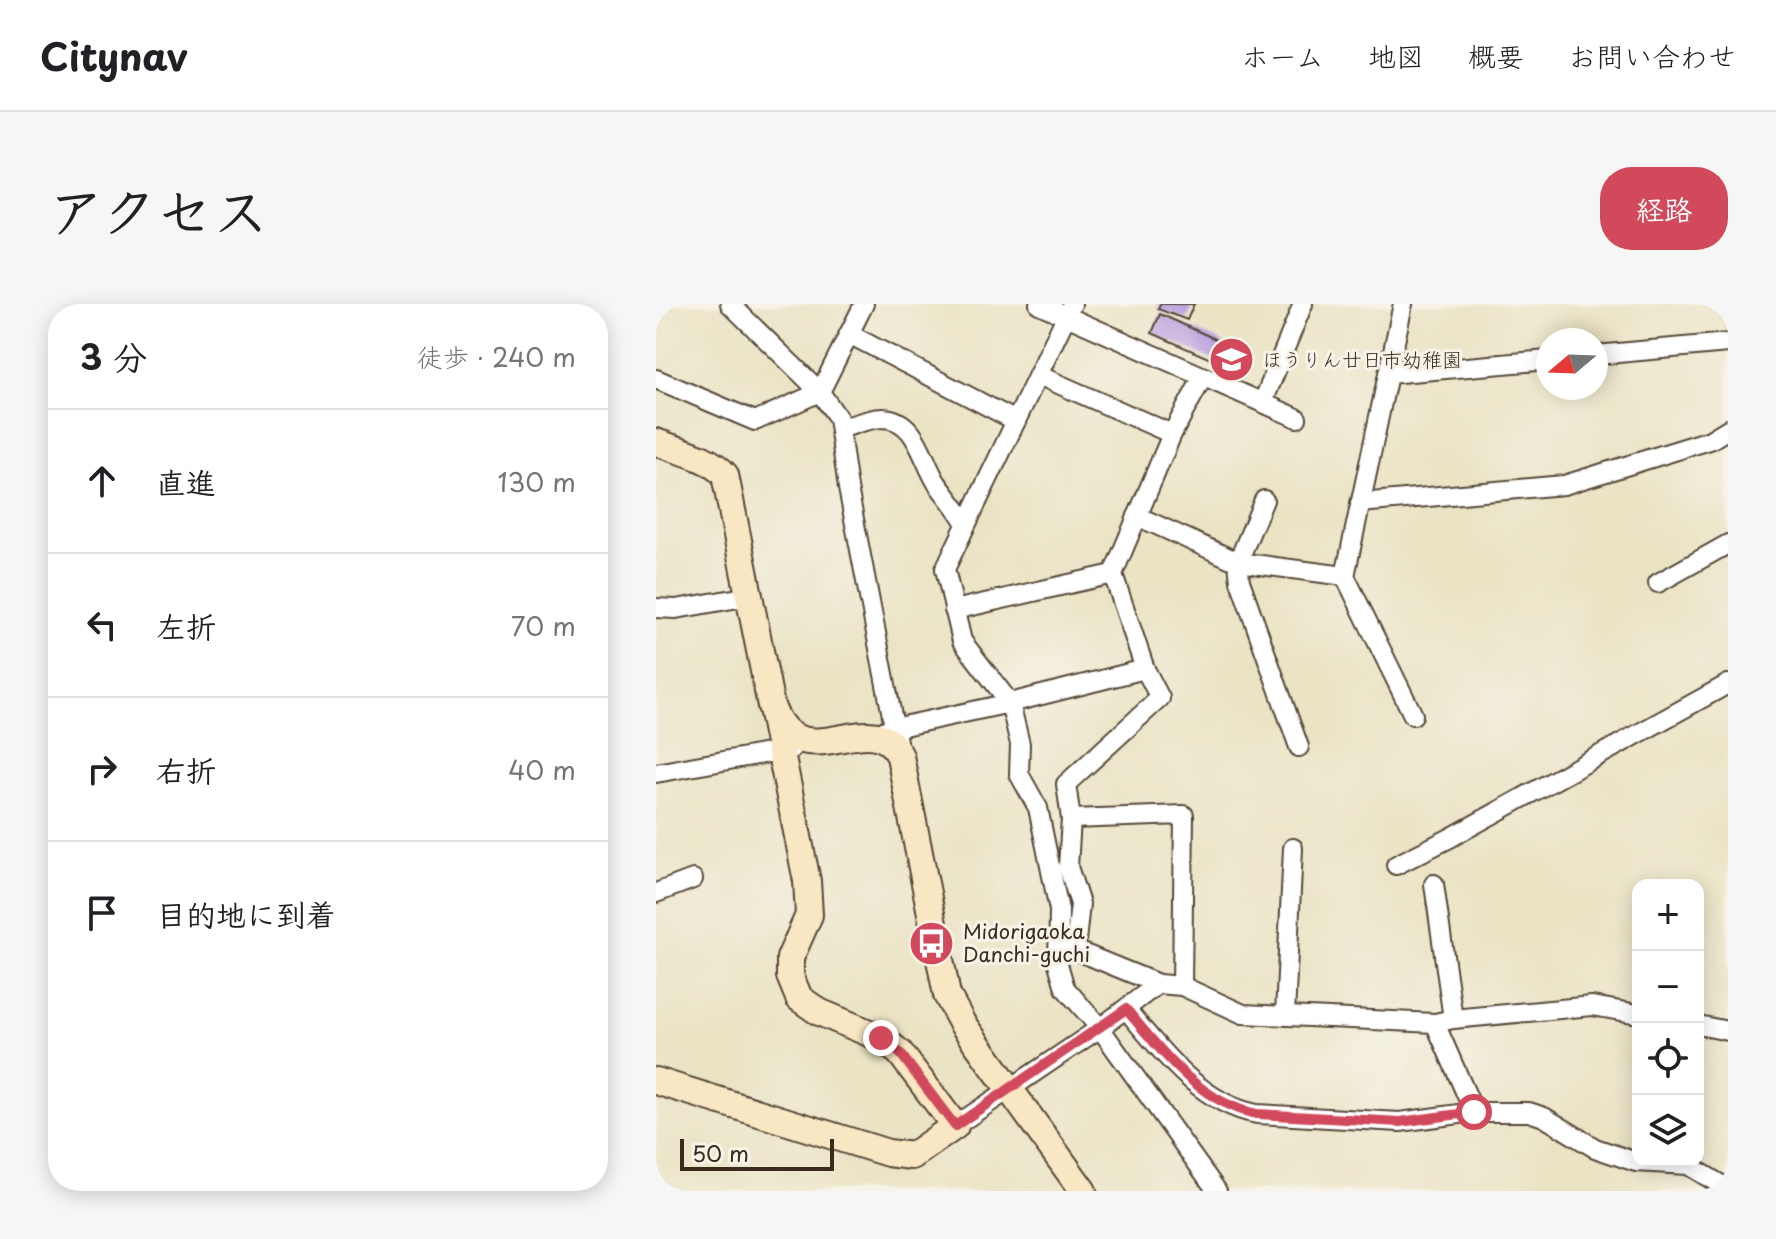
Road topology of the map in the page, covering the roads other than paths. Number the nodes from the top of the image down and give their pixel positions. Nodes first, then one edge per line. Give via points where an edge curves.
1 (864, 304) edge
2 (1039, 304) edge
3 (1303, 304) edge
4 (1403, 304) edge
5 (732, 305) edge
6 (1069, 311) edge
7 (849, 334) junction
8 (1728, 343) edge
9 (1608, 354) edge
10 (1536, 361) edge
11 (1388, 374) junction
12 (1038, 375) junction
13 (1203, 377) junction
14 (656, 379) edge
15 (820, 392) junction
16 (1263, 402) junction
17 (1297, 418) dead end
18 (1016, 421) junction
19 (840, 429) junction
20 (1728, 429) edge
21 (1172, 434) junction
22 (656, 442) edge
23 (1264, 500) dead end
24 (1360, 503) junction
25 (1137, 516) junction
26 (966, 524) junction
27 (1728, 544) edge
28 (1238, 562) junction
29 (1113, 574) junction
30 (1345, 576) junction
31 (1658, 583) dead end
32 (750, 596) junction
33 (656, 608) edge
34 (954, 610) junction
35 (1145, 669) junction
36 (1728, 684) edge
37 (1010, 703) junction
38 (771, 706) junction
39 (1413, 715) dead end
40 (895, 729) junction
41 (867, 734) junction
42 (825, 742) junction
43 (1299, 747) dead end
44 (780, 751) junction
45 (900, 756) junction
46 (656, 773) edge
47 (1071, 819) junction
48 (1293, 848) dead end
49 (1396, 865) dead end
50 (693, 879) dead end
51 (1434, 884) dead end
52 (656, 893) edge
53 (1158, 984) junction
54 (1182, 986) junction
55 (1126, 1009) junction
56 (1632, 1013) edge
57 (1285, 1015) junction
58 (1444, 1021) junction
59 (1704, 1026) edge
60 (1100, 1028) junction
61 (1728, 1031) edge
62 (656, 1081) edge
63 (1011, 1091) junction
64 (1474, 1112) junction
65 (955, 1126) junction
66 (1728, 1189) edge
67 (1083, 1191) edge
68 (1217, 1191) edge

1 - 7 street
2 - 6 street
3 - 16 street
4 - 11 street
5 - 15 street
6 - 12 street
6 - 13 street
7 - 15 street
7 - 18 street
8 - 9 street
10 - 11 street
11 - 24 street
12 - 18 street
12 - 21 street
13 - 16 street
13 - 21 street
14 - 15 street via 755,421
15 - 19 street
16 - 17 street
18 - 26 street
19 - 26 street via 883,418 905,425
19 - 40 street
20 - 24 street via 1710,440 1564,485
21 - 25 street
22 - 32 street via 706,460 725,475
23 - 28 street
24 - 30 street
25 - 28 street
25 - 29 street
26 - 34 street via 945,569
27 - 31 street
28 - 30 street
28 - 43 street via 1240,581
29 - 34 street
29 - 35 street
30 - 39 street
32 - 33 street
32 - 38 street
34 - 37 street via 962,641
35 - 37 street
35 - 47 street via 1160,698 1066,784
36 - 49 street
37 - 40 street
37 - 60 street via 1020,744 1019,774 1038,808 1059,910 1058,964 1065,988
38 - 42 street via 785,731 810,743
38 - 44 street
40 - 41 street
40 - 45 street
41 - 42 street
41 - 45 street via 893,743
42 - 44 street
44 - 46 street
44 - 65 street via 807,881 809,915 790,958 799,998 881,1038 900,1053
45 - 63 street via 947,995
47 - 53 street via 1068,867 1080,904 1075,950
47 - 54 street via 1184,815
48 - 57 street
50 - 52 street
51 - 58 street
53 - 54 street
53 - 55 street
54 - 57 street via 1243,1014
55 - 60 street
55 - 64 street via 1195,1083 1234,1110 1400,1122
56 - 58 street via 1592,1006
57 - 58 street
58 - 64 street
59 - 61 street
60 - 63 street
60 - 68 street
62 - 65 street via 888,1153 912,1156
63 - 65 street
63 - 67 street
64 - 66 street via 1529,1112 1595,1148 1636,1162 1688,1165

